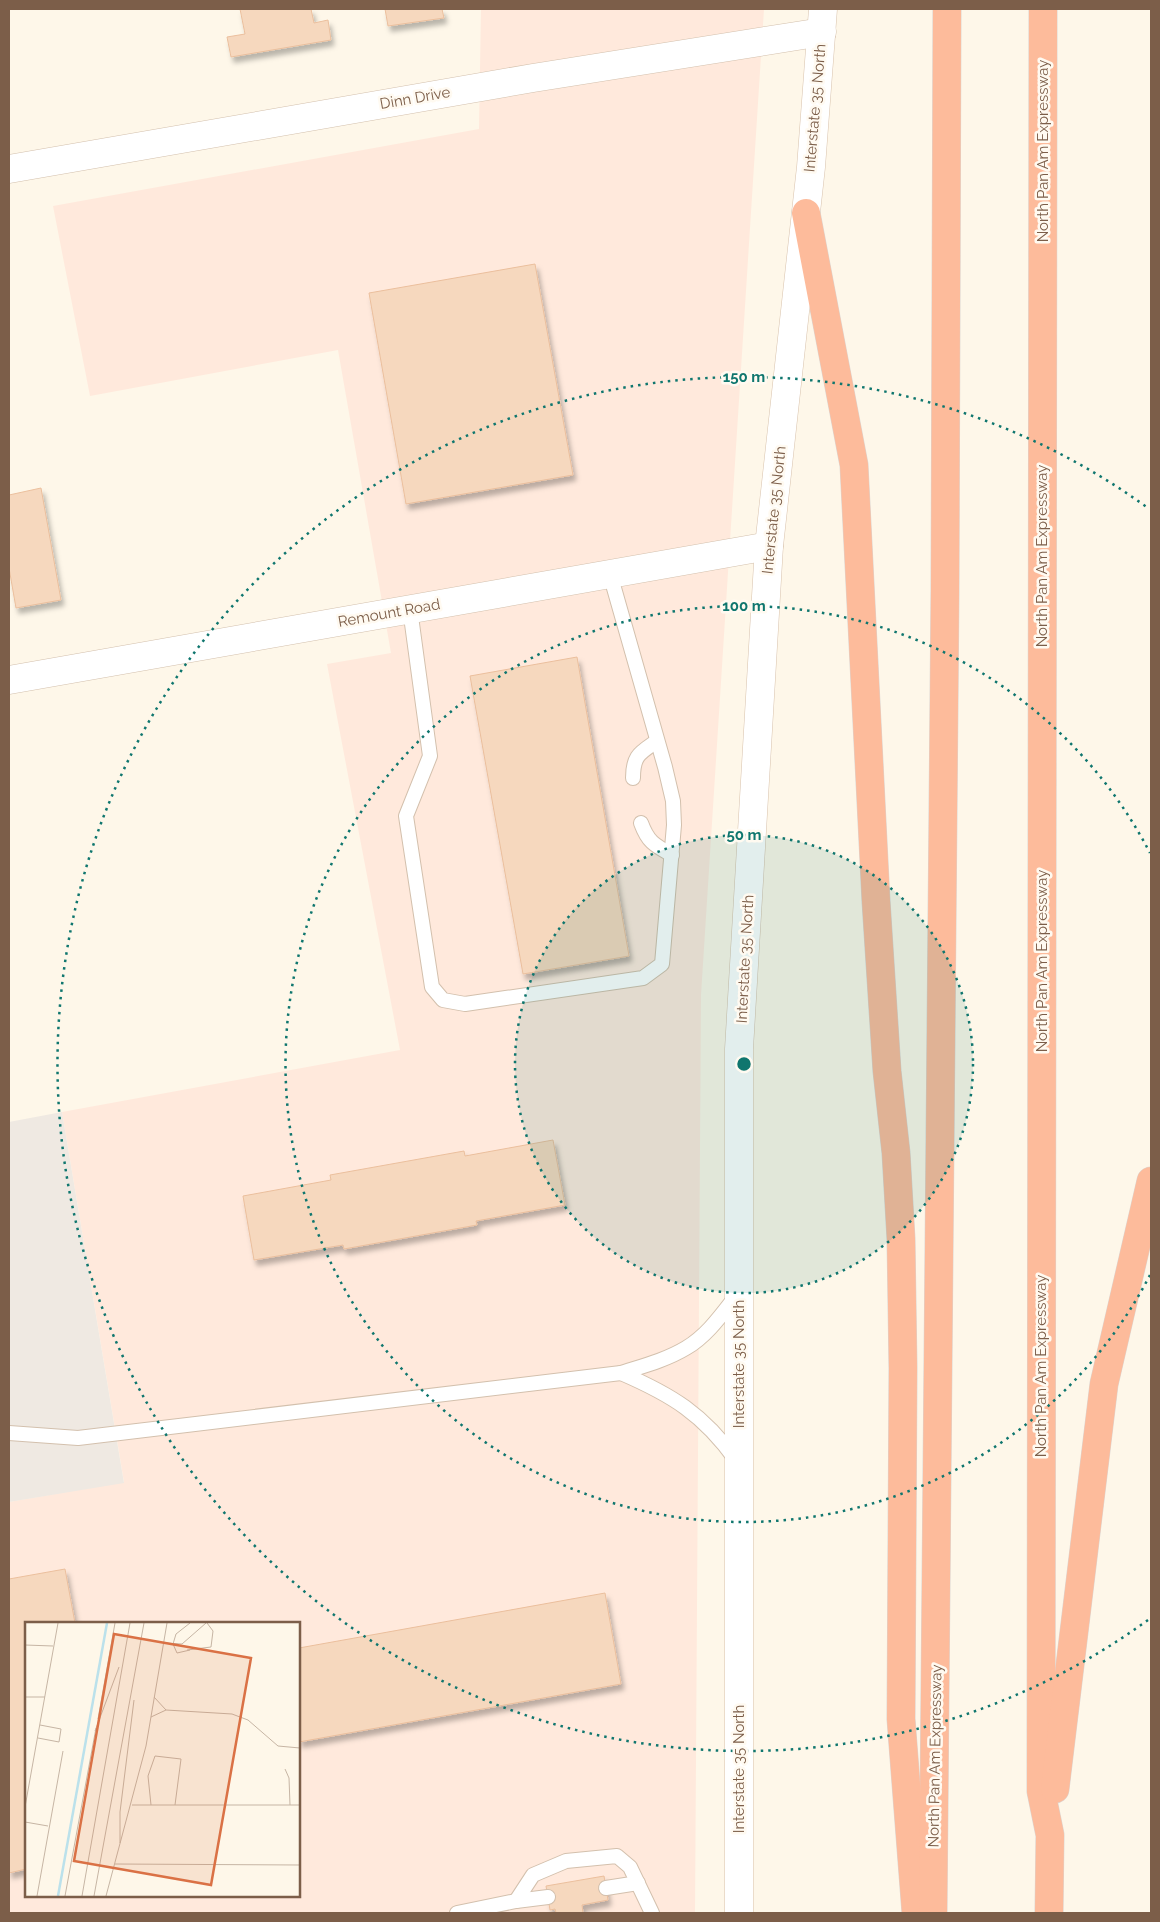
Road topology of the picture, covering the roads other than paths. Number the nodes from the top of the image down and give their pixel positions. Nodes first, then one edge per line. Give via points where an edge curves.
1 (947, 9) edge
2 (1043, 9) edge
3 (822, 20) edge
4 (9, 169) edge
5 (806, 213) junction
6 (769, 546) junction
7 (610, 574) junction
8 (410, 609) junction
9 (9, 680) edge
10 (658, 741) junction
11 (633, 778) dead end
12 (641, 823) dead end
13 (672, 855) junction
14 (1151, 1181) edge
15 (740, 1293) junction
16 (621, 1373) junction
17 (9, 1433) edge
18 (739, 1464) junction
19 (1050, 1835) junction
20 (638, 1883) junction
21 (606, 1888) dead end
22 (548, 1897) dead end
23 (516, 1901) junction
24 (457, 1913) edge
25 (652, 1913) edge
26 (739, 1913) edge
27 (916, 1913) edge
28 (933, 1913) edge
29 (1049, 1913) edge

1 - 28 highway, North Pan Am Expressway
2 - 19 highway, North Pan Am Expressway via 1041,1791
3 - 4 main road, Dinn Drive via 533,78
3 - 5 main road, Interstate 35 North
5 - 6 main road, Interstate 35 North
5 - 27 highway via 854,465 877,920 900,1239 901,1719
6 - 7 main road, Remount Road
6 - 15 main road, Interstate 35 North via 739,1049
7 - 8 main road, Remount Road
7 - 10 lane
8 - 9 main road, Remount Road
8 - 13 lane via 430,756 406,816 432,987 443,1000 465,1004 643,978 662,964
10 - 11 lane via 638,754 633,764
10 - 13 lane via 673,802
12 - 13 lane via 646,838
14 - 19 highway via 1104,1384
15 - 16 lane via 712,1326 687,1348
15 - 18 main road, Interstate 35 North
16 - 17 lane via 78,1438
16 - 18 lane via 656,1388 685,1406 721,1439
18 - 26 main road, Interstate 35 North
19 - 29 highway, North Pan Am Expressway
20 - 21 lane
20 - 23 lane via 630,1867 617,1856 566,1862 533,1875
20 - 25 lane
22 - 23 lane
23 - 24 lane

